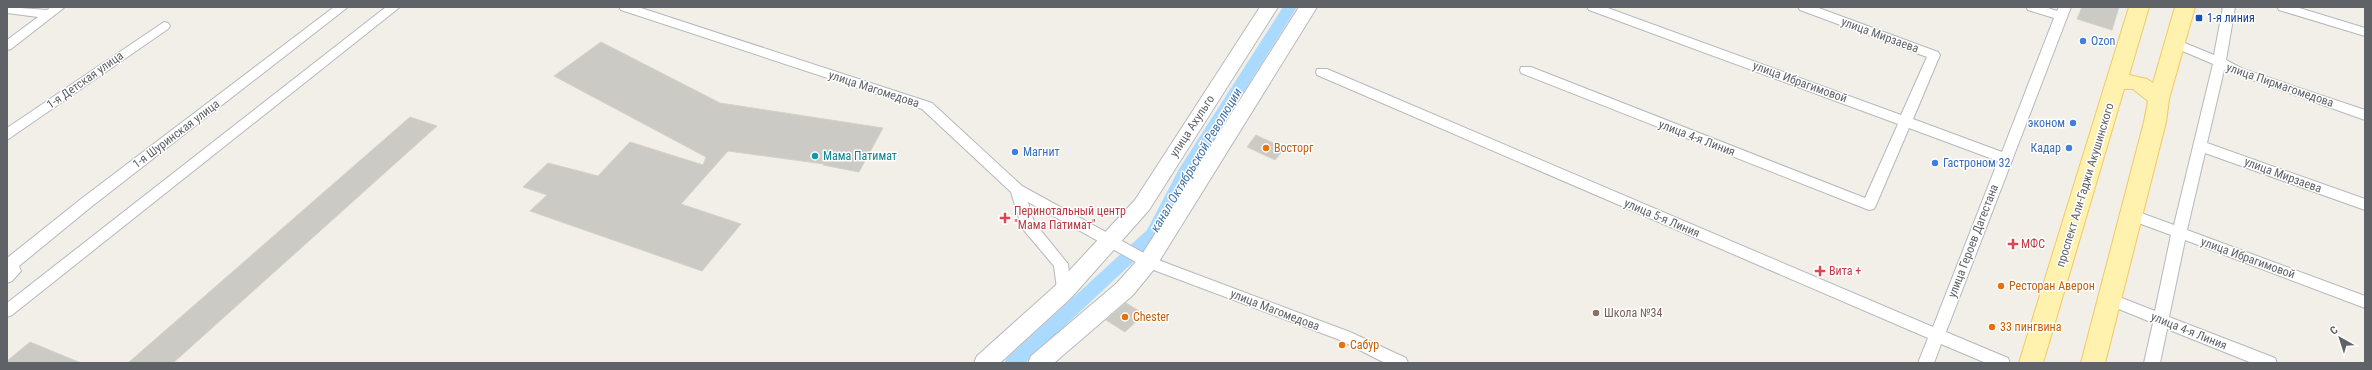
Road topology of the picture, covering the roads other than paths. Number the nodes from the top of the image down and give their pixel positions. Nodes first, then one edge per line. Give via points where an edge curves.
1 (342, 7) edge
2 (394, 7) edge
3 (625, 7) edge
4 (1269, 7) edge
5 (1308, 7) edge
6 (1593, 7) edge
7 (1804, 7) edge
8 (2032, 7) edge
9 (2139, 7) edge
10 (2185, 7) edge
11 (2229, 7) edge
12 (2283, 7) edge
13 (7, 9) edge
14 (54, 10) edge
15 (654, 11) edge
16 (2063, 12) edge
17 (164, 26) dead end
18 (2365, 32) edge
19 (2175, 43) junction
20 (7, 46) edge
21 (2218, 64) junction
22 (1526, 70) dead end
23 (1322, 72) dead end
24 (2116, 84) junction
25 (2159, 99) junction
26 (2365, 115) edge
27 (1907, 120) junction
28 (7, 135) edge
29 (2200, 146) junction
30 (2005, 158) junction
31 (1017, 190) junction
32 (2365, 205) edge
33 (2130, 214) junction
34 (2179, 233) junction
35 (1115, 243) junction
36 (1148, 262) junction
37 (10, 269) edge
38 (1063, 292) junction
39 (2109, 299) junction
40 (2365, 302) edge
41 (7, 311) edge
42 (2161, 320) junction
43 (1936, 336) junction
44 (985, 363) edge
45 (1039, 363) edge
46 (1400, 363) edge
47 (1926, 363) edge
48 (2002, 363) edge
49 (2032, 363) edge
50 (2093, 363) edge
51 (2152, 363) edge
52 (2269, 363) edge

1 - 37 street, 1-я Шуринская улица via 86,203
2 - 41 street
3 - 15 street, улица Магомедова
4 - 35 main road, улица Ахульго
5 - 36 main road
6 - 27 street, улица Ибрагимовой
7 - 27 street, улица Мирзаева via 1934,55
8 - 16 street
9 - 24 main road, проспект Али-Гаджи Акушинского
10 - 19 main road
11 - 21 street
12 - 18 street
13 - 14 street
14 - 20 street
15 - 31 street, улица Магомедова via 927,106
16 - 30 street, улица Героев Дагестана
17 - 28 street, 1-я Детская улица
19 - 21 street, улица Пирмагомедова via 2204,54
19 - 25 main road
21 - 26 street, улица Пирмагомедова
21 - 29 street
22 - 27 street, улица 4-я Линия via 1869,205
23 - 43 street, улица 5-я Линия
24 - 25 main road via 2130,80 2143,85
24 - 49 main road, проспект Али-Гаджи Акушинского
25 - 33 main road
27 - 30 street, улица Ибрагимовой
29 - 32 street, улица Мирзаева
29 - 34 street
30 - 43 street, улица Героев Дагестана
31 - 35 street, улица Магомедова
31 - 38 street via 1027,224 1061,264
33 - 34 street, улица Ибрагимовой
33 - 39 main road
34 - 40 street, улица Ибрагимовой
34 - 42 street
35 - 36 street, улица Магомедова
35 - 38 main road, улица Ахульго
36 - 45 main road via 1125,289
36 - 46 street, улица Магомедова via 1345,336
38 - 44 main road
39 - 42 street, улица 4-я Линия
39 - 50 main road
42 - 51 street
42 - 52 street, улица 4-я Линия
43 - 47 street, улица Героев Дагестана
43 - 48 street, улица 5-я Линия

